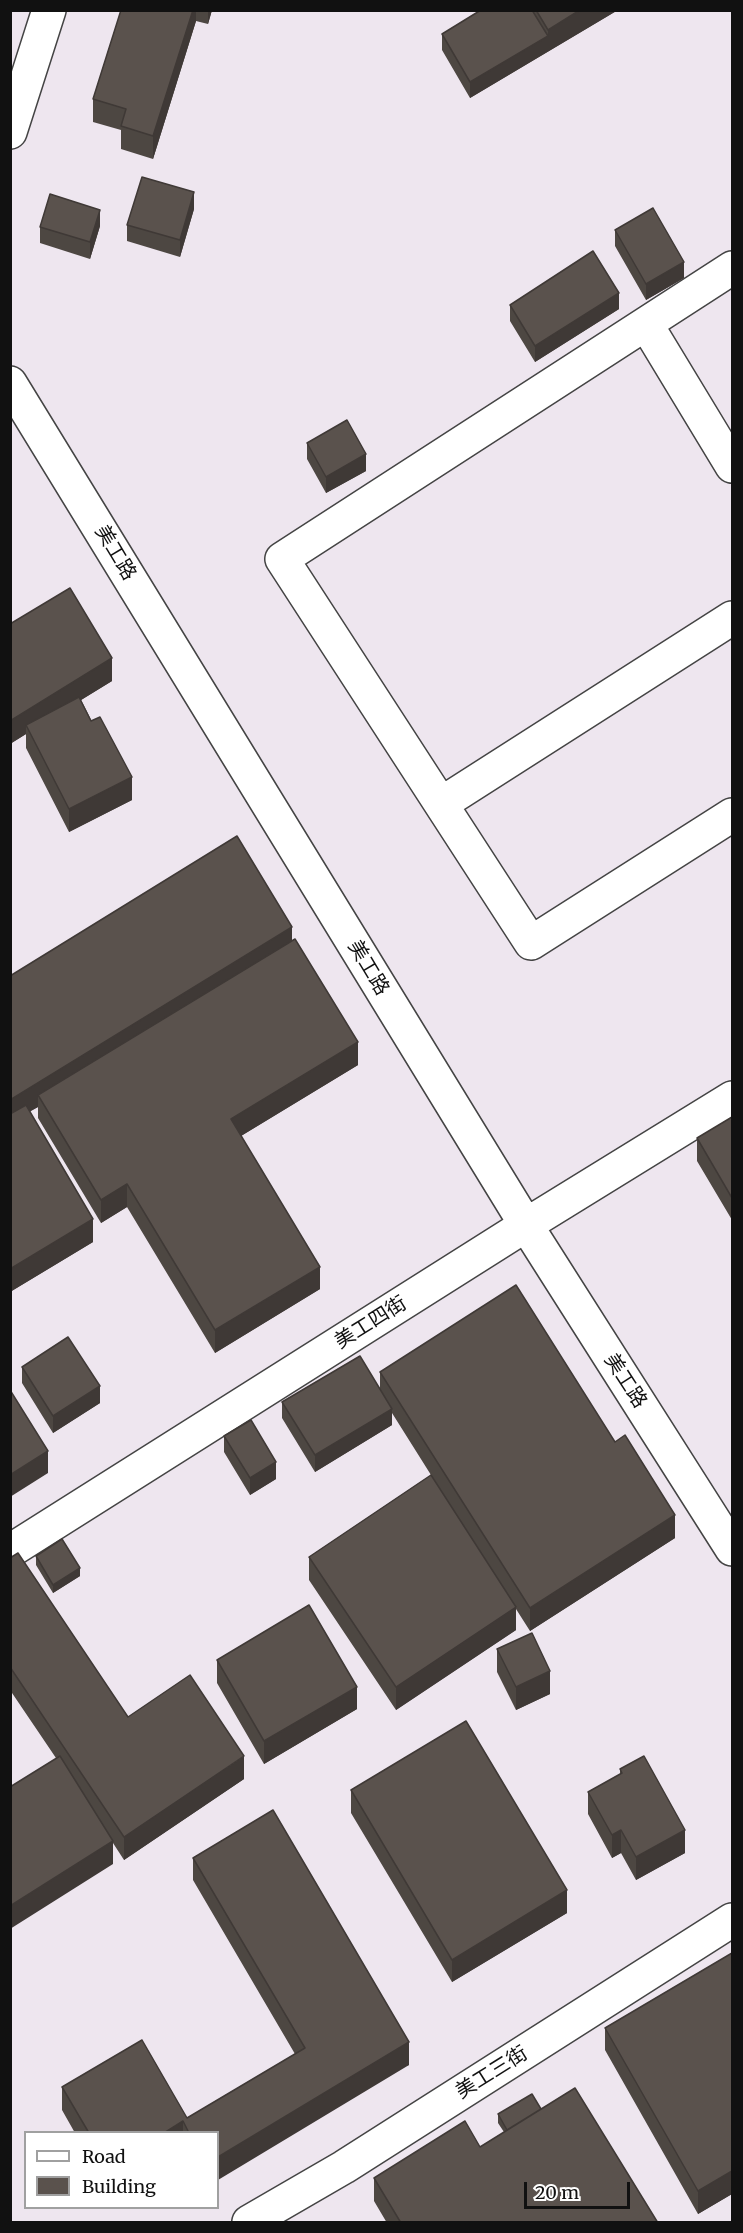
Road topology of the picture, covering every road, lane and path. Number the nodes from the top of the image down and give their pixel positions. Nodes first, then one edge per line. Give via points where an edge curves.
1 (49, 10) edge
2 (10, 132) edge
3 (732, 268) edge
4 (646, 324) junction
5 (10, 382) edge
6 (732, 466) edge
7 (732, 618) edge
8 (441, 804) junction
9 (732, 815) edge
10 (732, 1098) edge
11 (526, 1225) junction
12 (732, 1549) edge
13 (10, 1551) edge
14 (732, 1920) edge
15 (249, 2223) edge

1 - 2 street
3 - 4 street
4 - 6 street
4 - 8 street via 282,560
5 - 11 street, 美工路
7 - 8 street
8 - 9 street via 531,943
10 - 11 street, 美工四街
11 - 12 street, 美工路
11 - 13 street, 美工四街
14 - 15 street, 美工三街 via 344,2167

